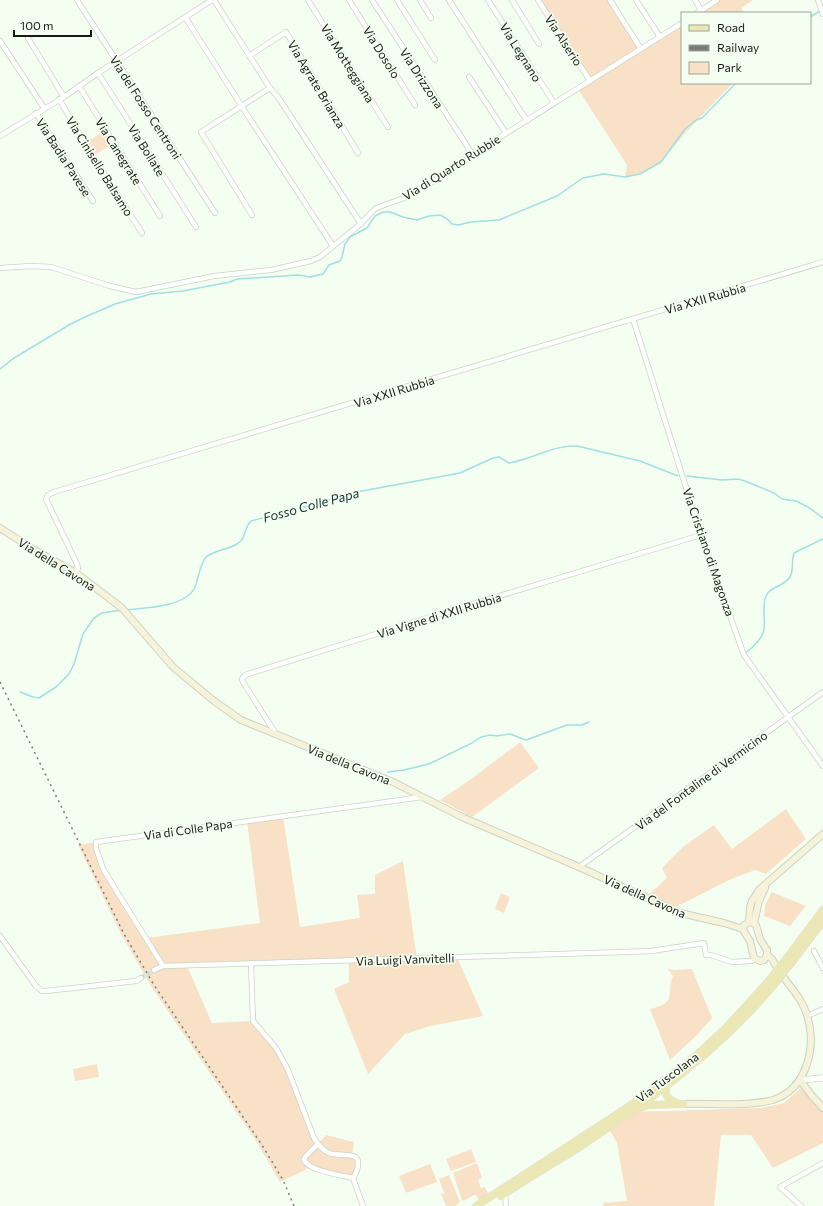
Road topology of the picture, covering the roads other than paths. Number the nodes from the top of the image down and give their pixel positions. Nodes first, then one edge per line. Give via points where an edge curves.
1 (77, 0) edge
2 (213, 0) edge
3 (308, 0) edge
4 (349, 0) edge
5 (372, 0) edge
6 (398, 0) edge
7 (420, 0) edge
8 (449, 0) edge
9 (488, 0) edge
10 (512, 0) edge
11 (538, 0) edge
12 (610, 0) edge
13 (636, 0) edge
14 (695, 0) edge
15 (717, 0) edge
16 (818, 0) edge
17 (701, 10) junction
18 (698, 12) edge
19 (823, 13) edge
20 (186, 17) junction
21 (431, 18) dead end
22 (681, 24) edge
23 (660, 37) junction
24 (28, 38) dead end
25 (0, 40) edge
26 (539, 44) dead end
27 (641, 49) junction
28 (249, 56) junction
29 (435, 60) dead end
30 (117, 61) junction
31 (98, 73) junction
32 (469, 77) dead end
33 (590, 81) junction
34 (79, 86) junction
35 (270, 88) junction
36 (64, 96) junction
37 (59, 99) junction
38 (554, 104) junction
39 (241, 105) junction
40 (415, 105) dead end
41 (44, 108) junction
42 (36, 113) junction
43 (527, 121) junction
44 (388, 127) dead end
45 (506, 133) junction
46 (0, 136) edge
47 (358, 153) dead end
48 (473, 155) junction
49 (92, 201) dead end
50 (214, 213) dead end
51 (252, 215) dead end
52 (160, 216) dead end
53 (361, 224) junction
54 (196, 227) dead end
55 (142, 233) dead end
56 (333, 246) junction
57 (823, 262) edge
58 (0, 268) edge
59 (633, 319) junction
60 (0, 528) edge
61 (701, 535) junction
62 (76, 573) junction
63 (823, 692) edge
64 (788, 717) junction
65 (276, 735) junction
66 (823, 766) edge
67 (422, 797) junction
68 (823, 834) edge
69 (579, 867) junction
70 (823, 910) edge
71 (823, 920) edge
72 (752, 922) junction
73 (743, 929) junction
74 (0, 936) edge
75 (753, 951) junction
76 (814, 951) dead end
77 (756, 959) junction
78 (790, 960) junction
79 (744, 961) junction
80 (251, 963) junction
81 (163, 966) junction
82 (823, 968) edge
83 (154, 970) tunnel mouth
84 (141, 978) tunnel mouth
85 (784, 978) dead end
86 (770, 985) junction
87 (823, 1009) edge
88 (807, 1016) junction
89 (823, 1078) edge
90 (800, 1080) junction
91 (666, 1087) junction
92 (684, 1104) junction
93 (823, 1108) edge
94 (630, 1112) junction
95 (318, 1144) junction
96 (823, 1163) edge
97 (353, 1178) junction
98 (505, 1193) junction
99 (363, 1206) edge
100 (476, 1206) edge
101 (485, 1206) edge
102 (506, 1206) edge
103 (801, 1206) edge

1 - 30 street, Via del Fosso Centroni
2 - 20 street
2 - 28 street
3 - 44 street, Via Motteggiana
4 - 40 street, Via Dosolo
5 - 48 street, Via Drizzona
6 - 29 street
7 - 21 street
8 - 43 street
9 - 38 street, Via Legnano
10 - 26 street
11 - 33 street, Via Alserio
12 - 27 street
13 - 23 street
14 - 17 street
15 - 17 street
16 - 19 street
17 - 18 street
20 - 30 street
20 - 39 street
22 - 23 street, Via di Quarto Rubbie
23 - 27 street, Via di Quarto Rubbie
24 - 36 street
25 - 41 street
27 - 33 street, Via di Quarto Rubbie
28 - 35 street
28 - 47 street, Via Agrate Brianza via 286,32
30 - 31 street
30 - 50 street, Via del Fosso Centroni
31 - 34 street
31 - 54 street, Via Bollate
32 - 45 street
33 - 38 street, Via di Quarto Rubbie
34 - 36 street
34 - 52 street, Via Canegrate
35 - 39 street
35 - 53 street
36 - 37 street
37 - 41 street
37 - 55 street, Via Cinisello Balsamo
38 - 43 street, Via di Quarto Rubbie
39 - 51 street via 201,132
39 - 56 street
41 - 42 street
42 - 46 street
42 - 49 street, Via Badia Pavese
43 - 45 street, Via di Quarto Rubbie
45 - 48 street, Via di Quarto Rubbie
48 - 53 street, Via di Quarto Rubbie via 419,190 376,208
53 - 56 street, Via di Quarto Rubbie
56 - 58 street, Via di Quarto Rubbie via 318,258 305,263 266,271 214,276 138,292 51,267
57 - 59 street, Via XXII Rubbia
59 - 61 street, Via Cristiano di Magonza
59 - 62 street, Via XXII Rubbia via 54,492 46,499 77,564
60 - 62 main road, Via della Cavona via 33,550
61 - 64 street, Via Cristiano di Magonza via 744,655
61 - 65 street, Via Vigne di XXII Rubbia via 245,675 243,682
62 - 65 main road, Via della Cavona via 124,610 173,667 214,701 241,720
63 - 64 street, Via del Fontaline di Vermicino
64 - 66 street, Via Cristiano di Magonza
64 - 69 street, Via del Fontaline di Vermicino
65 - 67 main road, Via della Cavona via 393,782
67 - 69 main road, Via della Cavona via 464,818
67 - 81 street, Via di Colle Papa via 96,842 103,870
68 - 72 main road via 759,890 750,907
69 - 73 main road, Via della Cavona via 680,913
70 - 78 main road, Via Tuscolana
71 - 78 main road, Via Tuscolana
72 - 73 main road via 744,925
72 - 77 main road via 756,925 760,940 767,950 766,957
73 - 75 main road
74 - 84 street via 42,991 136,981
75 - 77 main road
75 - 79 street
76 - 82 street
77 - 79 street
78 - 86 main road, Via Tuscolana, bridge
79 - 80 street, Via Luigi Vanvitelli via 728,962 706,955 704,943 610,953
80 - 81 street, Via Luigi Vanvitelli
80 - 95 street via 253,1021 276,1048 288,1070
81 - 83 street, Via Luigi Vanvitelli
85 - 88 main road via 802,1003
86 - 91 main road, Via Tuscolana via 736,1026
86 - 100 main road, Via Tuscolana via 704,1049 677,1071 622,1111
87 - 88 street
88 - 90 main road via 810,1049
89 - 90 street
90 - 92 main road via 794,1088 776,1099 746,1103
90 - 93 main road
91 - 92 main road via 668,1099
91 - 94 main road, Via Tuscolana
92 - 94 main road via 648,1105
94 - 98 main road, Via Tuscolana
95 - 97 street via 329,1153 352,1155 356,1158 359,1162
95 - 97 street via 305,1157 307,1165
96 - 103 street via 780,1187
97 - 99 street
98 - 101 main road, Via Tuscolana
98 - 102 street

